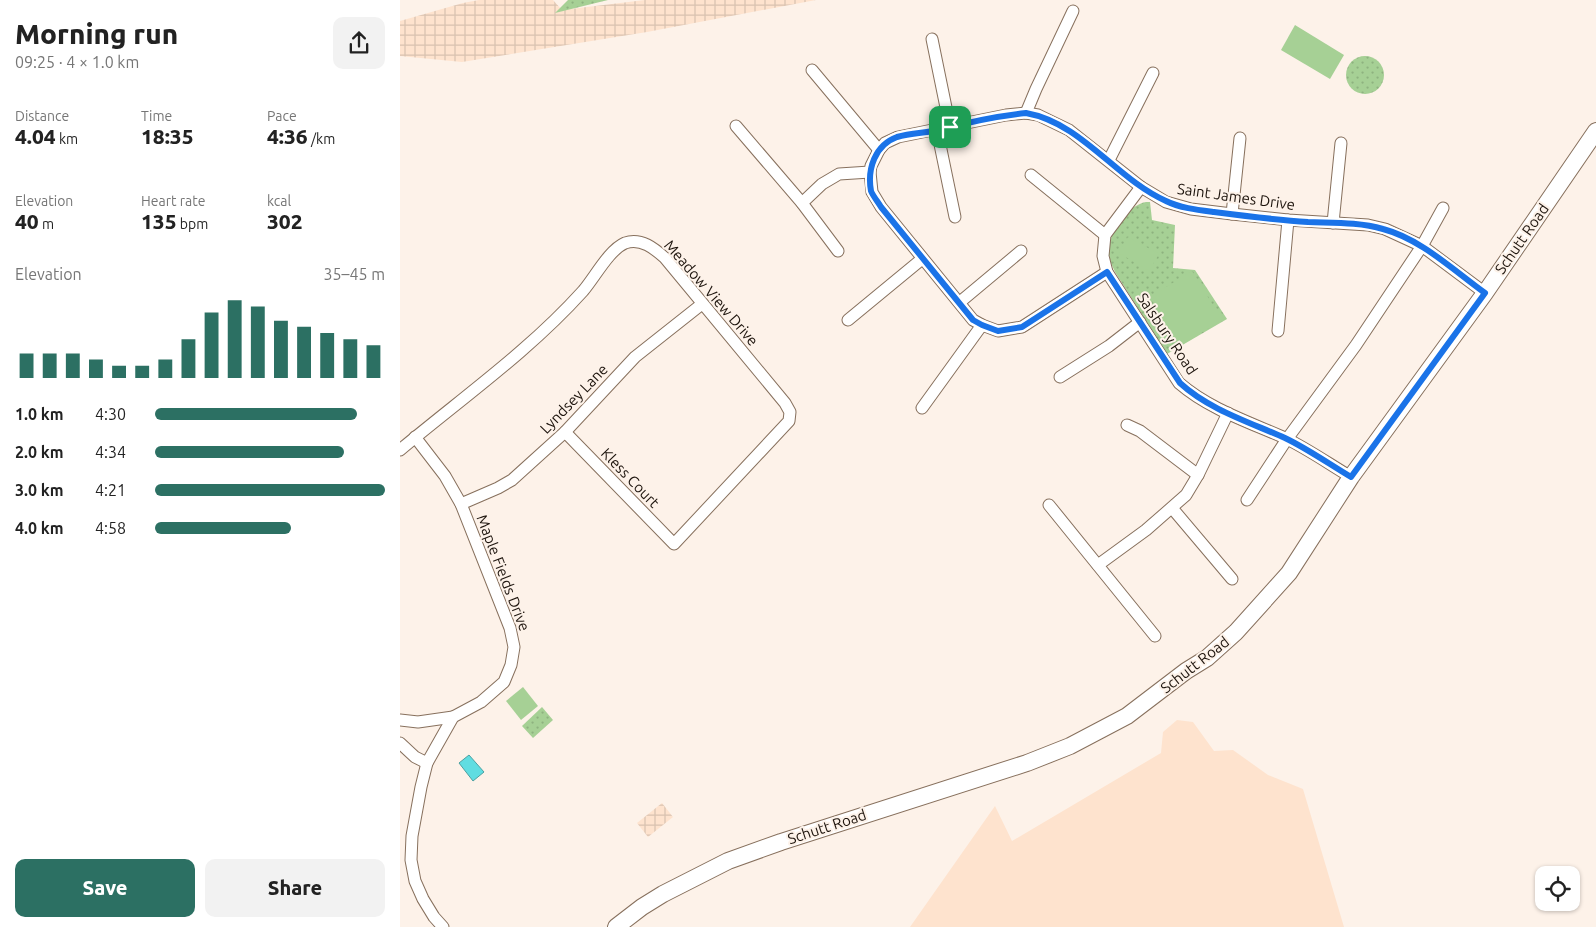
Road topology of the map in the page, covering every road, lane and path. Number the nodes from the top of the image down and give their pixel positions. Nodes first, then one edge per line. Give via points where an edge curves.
1 (1074, 11) dead end
2 (932, 39) dead end
3 (812, 70) dead end
4 (1153, 73) dead end
5 (1026, 113) junction
6 (736, 126) dead end
7 (950, 127) junction
8 (937, 130) junction
9 (1596, 131) edge
10 (1240, 138) dead end
11 (1340, 144) dead end
12 (879, 150) junction
13 (1108, 160) junction
14 (870, 172) junction
15 (1031, 175) dead end
16 (1141, 187) junction
17 (802, 203) junction
18 (1443, 208) dead end
19 (1232, 214) junction
20 (954, 217) dead end
21 (1288, 220) junction
22 (1333, 223) junction
23 (1105, 235) junction
24 (1422, 246) junction
25 (838, 251) dead end
26 (1021, 251) dead end
27 (922, 258) junction
28 (1107, 272) junction
29 (1485, 293) junction
30 (960, 302) junction
31 (702, 304) junction
32 (848, 320) dead end
33 (1140, 322) junction
34 (982, 325) junction
35 (1278, 331) dead end
36 (1060, 377) dead end
37 (922, 408) dead end
38 (1228, 413) junction
39 (1127, 425) dead end
40 (565, 432) junction
41 (415, 437) junction
42 (1287, 440) junction
43 (400, 450) edge
44 (1198, 475) junction
45 (1351, 477) junction
46 (1247, 500) dead end
47 (461, 504) junction
48 (1049, 505) dead end
49 (1172, 508) junction
50 (674, 544) joint
51 (1098, 565) junction
52 (1232, 579) dead end
53 (1155, 636) dead end
54 (453, 717) junction
55 (400, 720) edge
56 (400, 743) edge
57 (427, 763) junction
58 (406, 849) edge
59 (444, 927) edge
60 (616, 927) edge

1 - 5 street
2 - 7 street
3 - 12 street
4 - 13 street
5 - 7 street, Saint James Drive
5 - 13 street, Saint James Drive via 1038,115 1069,130
6 - 17 street
7 - 8 street, Saint James Drive
8 - 12 street, Saint James Drive via 898,137
8 - 20 street
9 - 29 street, Schutt Road
10 - 19 street
11 - 22 street
12 - 14 street
13 - 16 street, Saint James Drive
14 - 17 street via 839,174 822,184
14 - 27 street via 872,192 881,207
15 - 23 street
16 - 19 street, Saint James Drive via 1166,202 1190,209
16 - 23 street
17 - 25 street
18 - 24 street
19 - 21 street, Saint James Drive
21 - 22 street, Saint James Drive
21 - 35 street
22 - 24 street, Saint James Drive via 1384,229
23 - 28 street, Salsbury Road via 1103,256
24 - 29 street, Saint James Drive
24 - 42 street via 1356,346
26 - 30 street
27 - 30 street
27 - 32 street
28 - 33 street, Salsbury Road
28 - 34 street via 1022,327 998,331
29 - 45 street, Schutt Road
30 - 34 street via 973,320
31 - 40 street, Lyndsey Lane via 635,357
31 - 41 street, Meadow View Drive via 666,258 653,247 641,242 626,242 614,251 584,290 530,345
31 - 50 street, Meadow View Drive via 785,403 790,412 789,421
33 - 36 street
33 - 38 street, Salsbury Road via 1180,383 1191,393
34 - 37 street
38 - 42 street, Salsbury Road
38 - 44 street
39 - 44 street via 1140,431
40 - 47 street, Lyndsey Lane via 512,480
40 - 50 street, Kless Court
41 - 43 street, Meadow View Drive
41 - 47 street, Maple Fields Drive via 445,476
42 - 45 street, Salsbury Road
42 - 46 street
44 - 49 street via 1186,496
45 - 60 street, Schutt Road via 1289,573 1262,605 1207,658 1127,716 1084,740 1034,760 728,861 663,894
47 - 54 street, Maple Fields Drive via 510,628 514,646 504,682 481,702
48 - 51 street
49 - 51 street
49 - 52 street
51 - 53 street
54 - 55 street via 418,722
54 - 57 street
56 - 57 street
57 - 58 street
58 - 59 street via 423,899

